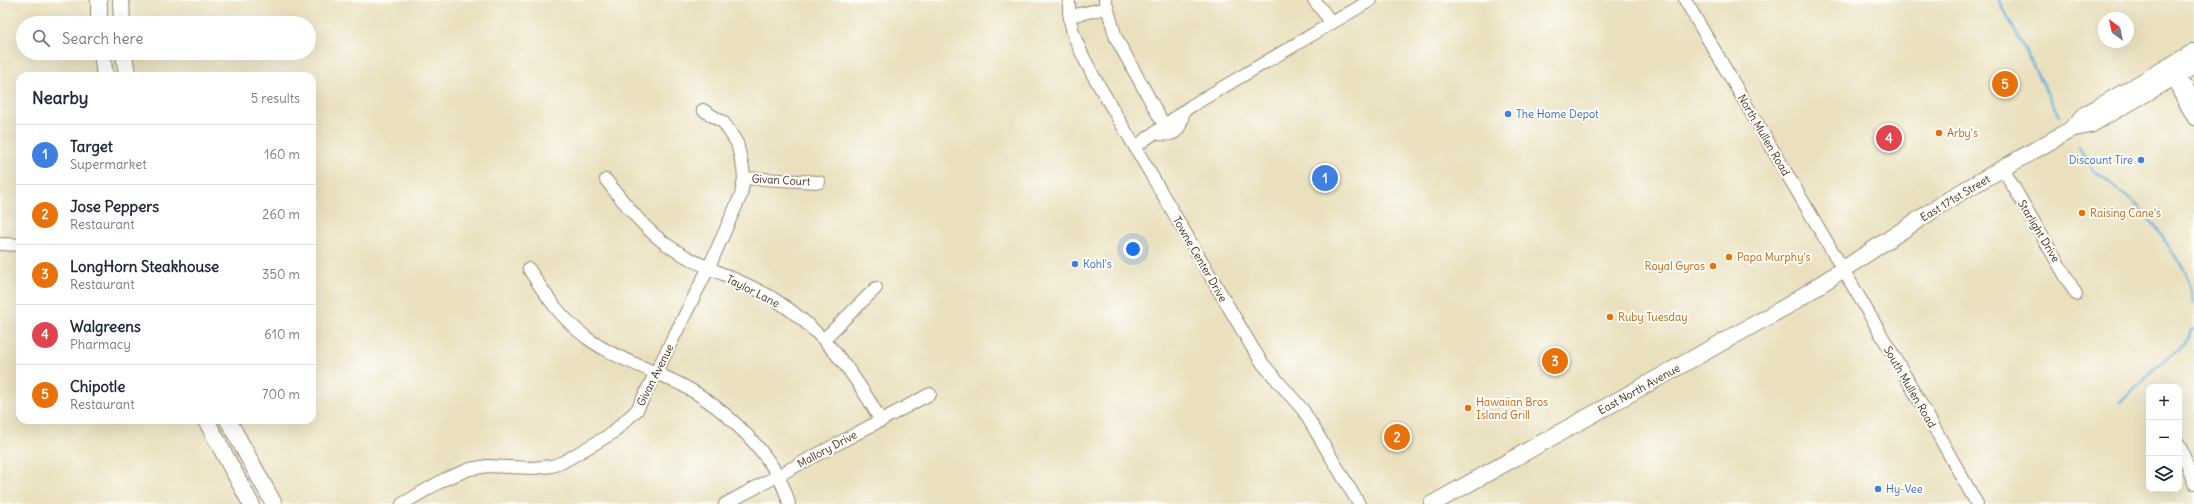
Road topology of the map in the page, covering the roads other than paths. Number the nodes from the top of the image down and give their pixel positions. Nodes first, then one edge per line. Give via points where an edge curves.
1 (99, 0) edge
2 (121, 0) edge
3 (1069, 0) edge
4 (1314, 0) edge
5 (1371, 0) edge
6 (1684, 0) edge
7 (1106, 4) edge
8 (99, 16) edge
9 (122, 16) edge
10 (1070, 16) junction
11 (1332, 23) junction
12 (2194, 52) edge
13 (2194, 58) edge
14 (103, 60) edge
15 (125, 60) edge
16 (2194, 66) edge
17 (2172, 71) junction
18 (104, 72) edge
19 (126, 72) edge
20 (2194, 99) edge
21 (703, 110) dead end
22 (2194, 119) edge
23 (1160, 130) junction
24 (2070, 130) junction
25 (1135, 147) junction
26 (2003, 169) junction
27 (744, 178) junction
28 (606, 180) dead end
29 (819, 182) dead end
30 (0, 244) edge
31 (16, 246) edge
32 (708, 268) junction
33 (529, 269) dead end
34 (1843, 270) junction
35 (876, 288) dead end
36 (2076, 294) dead end
37 (824, 339) junction
38 (657, 373) junction
39 (930, 394) dead end
40 (881, 421) junction
41 (208, 424) edge
42 (230, 424) edge
43 (2182, 452) edge
44 (777, 476) junction
45 (2194, 483) edge
46 (251, 504) edge
47 (274, 504) edge
48 (402, 504) edge
49 (725, 504) edge
50 (789, 504) edge
51 (1359, 504) edge
52 (1432, 504) edge
53 (1977, 504) edge

1 - 8 main road
2 - 9 main road
3 - 10 street, Towne Center Drive
4 - 11 street
5 - 11 street
6 - 34 street, North Mullen Road
7 - 10 street
7 - 23 street via 1116,38
10 - 25 street, Towne Center Drive via 1079,51
11 - 23 street via 1183,113 1179,128 1172,134 1165,136
12 - 17 main road, East 171st Street
13 - 17 main road, East 171st Street
14 - 18 main road
15 - 19 main road
16 - 17 main road, East 171st Street
17 - 20 street
17 - 22 street via 2179,92
17 - 24 main road, East 171st Street via 2086,114
17 - 24 main road, East 171st Street via 2090,125
21 - 27 street, Givan Avenue via 724,123 732,134 741,156
23 - 25 street
24 - 26 main road, East 171st Street
25 - 51 street, Towne Center Drive via 1252,347 1302,410
26 - 34 main road, East 171st Street via 1956,195
26 - 36 street, Starlight Drive
27 - 29 street, Givan Court
27 - 32 street, Givan Avenue via 735,209
28 - 32 street, Taylor Lane via 652,234
30 - 31 street
32 - 37 street, Taylor Lane via 774,299
32 - 38 street, Givan Avenue
33 - 38 street via 551,302 574,328 602,348
34 - 52 main road, East North Avenue via 1744,330
34 - 53 street, South Mullen Road
35 - 37 street
37 - 40 street, Taylor Lane via 861,384
38 - 44 street via 694,392 727,416 749,438
38 - 48 street, Givan Avenue via 637,410 611,434 563,462 533,468 488,466 470,469 445,479
39 - 40 street, Mallory Drive
40 - 44 street, Mallory Drive
41 - 46 main road
42 - 47 main road
43 - 45 street
44 - 49 street, Mallory Drive
44 - 50 street

